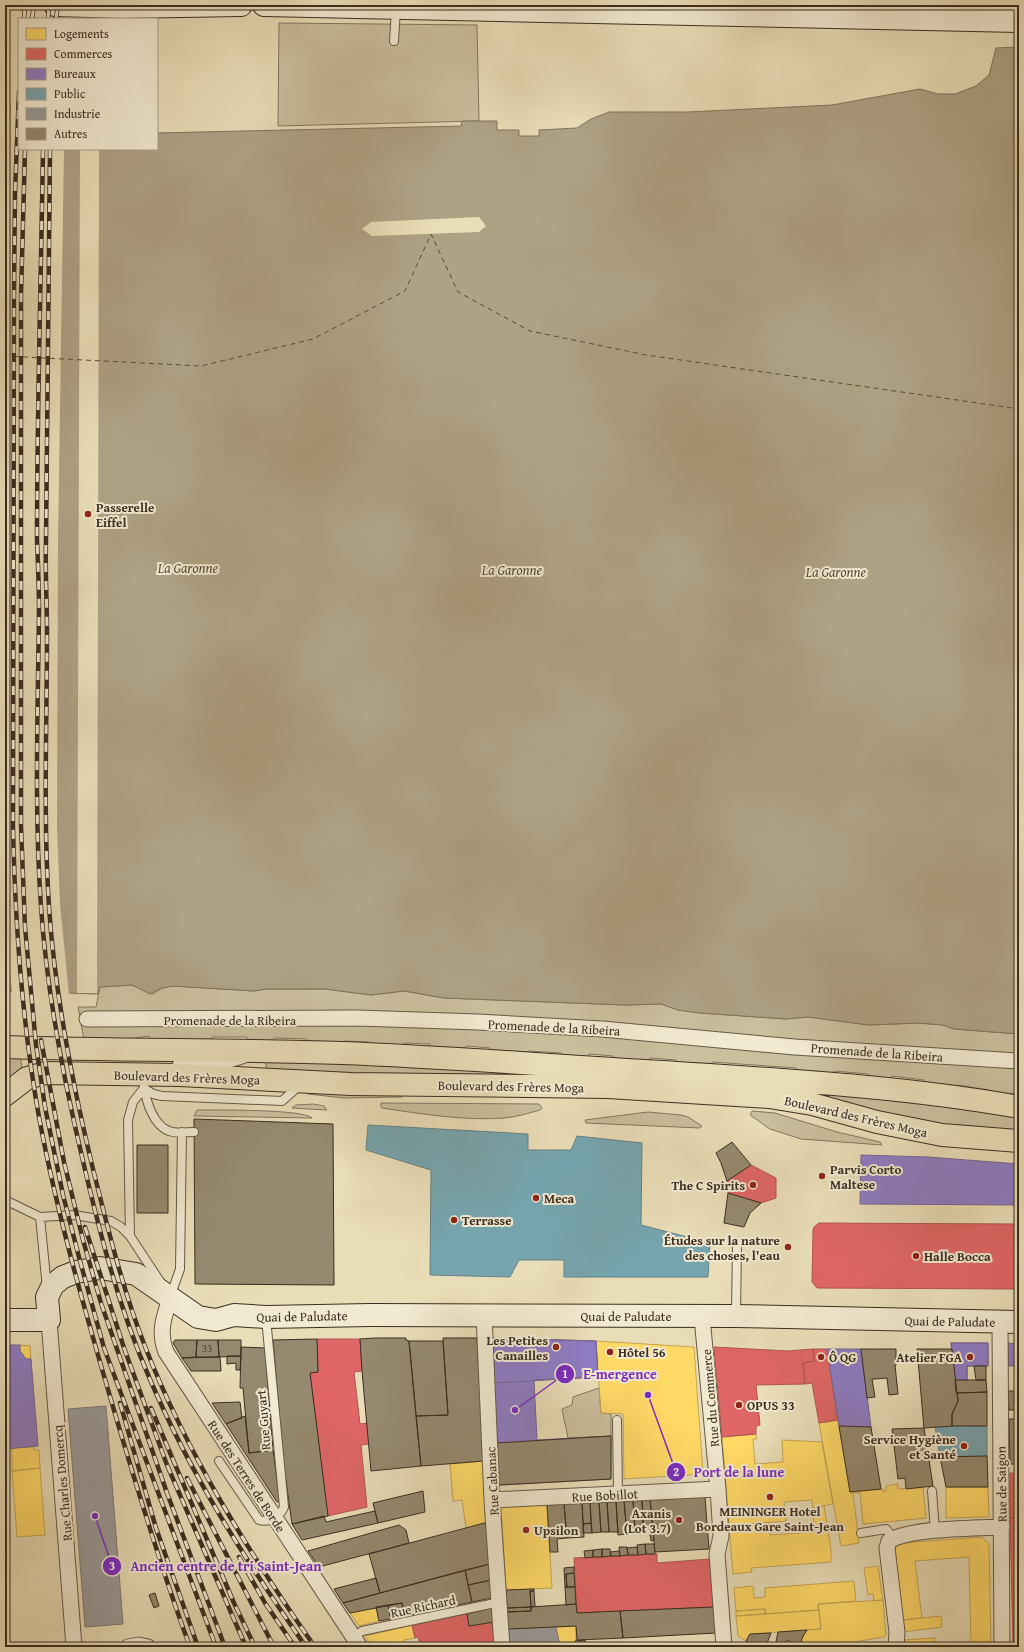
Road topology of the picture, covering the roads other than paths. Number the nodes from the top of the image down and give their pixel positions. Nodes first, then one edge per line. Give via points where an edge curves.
1 (69, 5) edge
2 (232, 5) edge
3 (241, 5) edge
4 (264, 5) edge
5 (990, 5) edge
6 (146, 6) edge
7 (396, 6) edge
8 (1019, 6) edge
9 (552, 8) edge
10 (596, 9) edge
11 (643, 9) edge
12 (741, 10) edge
13 (1019, 21) edge
14 (394, 41) dead end
15 (87, 1019) dead end
16 (5, 1047) edge
17 (268, 1052) junction
18 (1019, 1061) edge
19 (166, 1064) dead end
20 (145, 1067) junction
21 (5, 1095) edge
22 (1019, 1107) edge
23 (182, 1132) junction
24 (194, 1132) dead end
25 (1019, 1141) edge
26 (5, 1200) edge
27 (40, 1217) junction
28 (130, 1236) junction
29 (737, 1244) dead end
30 (48, 1297) junction
31 (177, 1302) junction
32 (484, 1315) junction
33 (736, 1316) junction
34 (266, 1317) junction
35 (702, 1317) junction
36 (5, 1320) edge
37 (1009, 1322) edge
38 (49, 1329) junction
39 (617, 1420) dead end
40 (220, 1461) dead end
41 (718, 1489) junction
42 (932, 1491) dead end
43 (618, 1494) junction
44 (492, 1500) junction
45 (274, 1518) junction
46 (1002, 1527) junction
47 (935, 1531) junction
48 (861, 1533) dead end
49 (894, 1538) junction
50 (500, 1602) junction
51 (357, 1642) edge
52 (74, 1647) edge
53 (128, 1647) edge
54 (148, 1647) edge
55 (502, 1647) edge
56 (724, 1647) edge
57 (896, 1647) edge
58 (1002, 1647) edge

1 - 6 street
2 - 3 street
2 - 6 street
4 - 7 street
5 - 8 street
7 - 9 street
7 - 14 lane
9 - 10 street
10 - 11 street
11 - 12 street
12 - 13 street
15 - 18 street, Promenade de la Ribeira via 357,1018 478,1022 656,1033 794,1047
16 - 20 main road, Boulevard des Frères Moga
17 - 19 lane via 225,1065
17 - 20 main road, Boulevard des Frères Moga
17 - 22 main road, Boulevard des Frères Moga via 432,1057 732,1077 939,1094
20 - 21 main road, Boulevard des Frères Moga via 45,1073 27,1078
20 - 23 lane via 157,1123 170,1132
20 - 25 main road, Boulevard des Frères Moga via 304,1081 401,1085 608,1087 768,1097 812,1104 877,1122 942,1135
20 - 28 lane via 128,1120
23 - 24 lane
23 - 31 lane via 180,1269
26 - 27 lane
27 - 28 lane via 74,1216 111,1221
27 - 30 lane
28 - 31 lane
29 - 33 lane
30 - 31 street via 53,1285 63,1277 100,1268 136,1274
30 - 38 street
31 - 34 street, Quai de Paludate via 202,1303 234,1315
31 - 45 street, Rue des Terres de Borde via 162,1325 161,1335 166,1352
32 - 34 street, Quai de Paludate
32 - 35 street, Quai de Paludate
32 - 44 street, Rue Cabanac
33 - 35 street, Quai de Paludate
33 - 37 street, Quai de Paludate
34 - 45 lane, Rue Guyart via 284,1507
35 - 41 street, Rue du Commerce
36 - 38 street
37 - 46 street, Rue de Saigon
38 - 52 street, Rue Charles Domercq
39 - 43 lane
40 - 45 lane via 259,1520
41 - 43 street, Rue Bobillot
41 - 56 street, Rue du Commerce via 721,1536 717,1554
42 - 47 lane
43 - 44 street, Rue Bobillot
44 - 50 street, Rue Cabanac
45 - 51 street, Rue des Terres de Borde
46 - 47 street
46 - 58 street, Rue de Saigon
47 - 49 street
48 - 49 lane via 886,1530
49 - 57 street via 887,1548 897,1632
50 - 51 lane, Rue Richard via 369,1630 359,1633
50 - 55 street, Rue Cabanac
53 - 54 street

